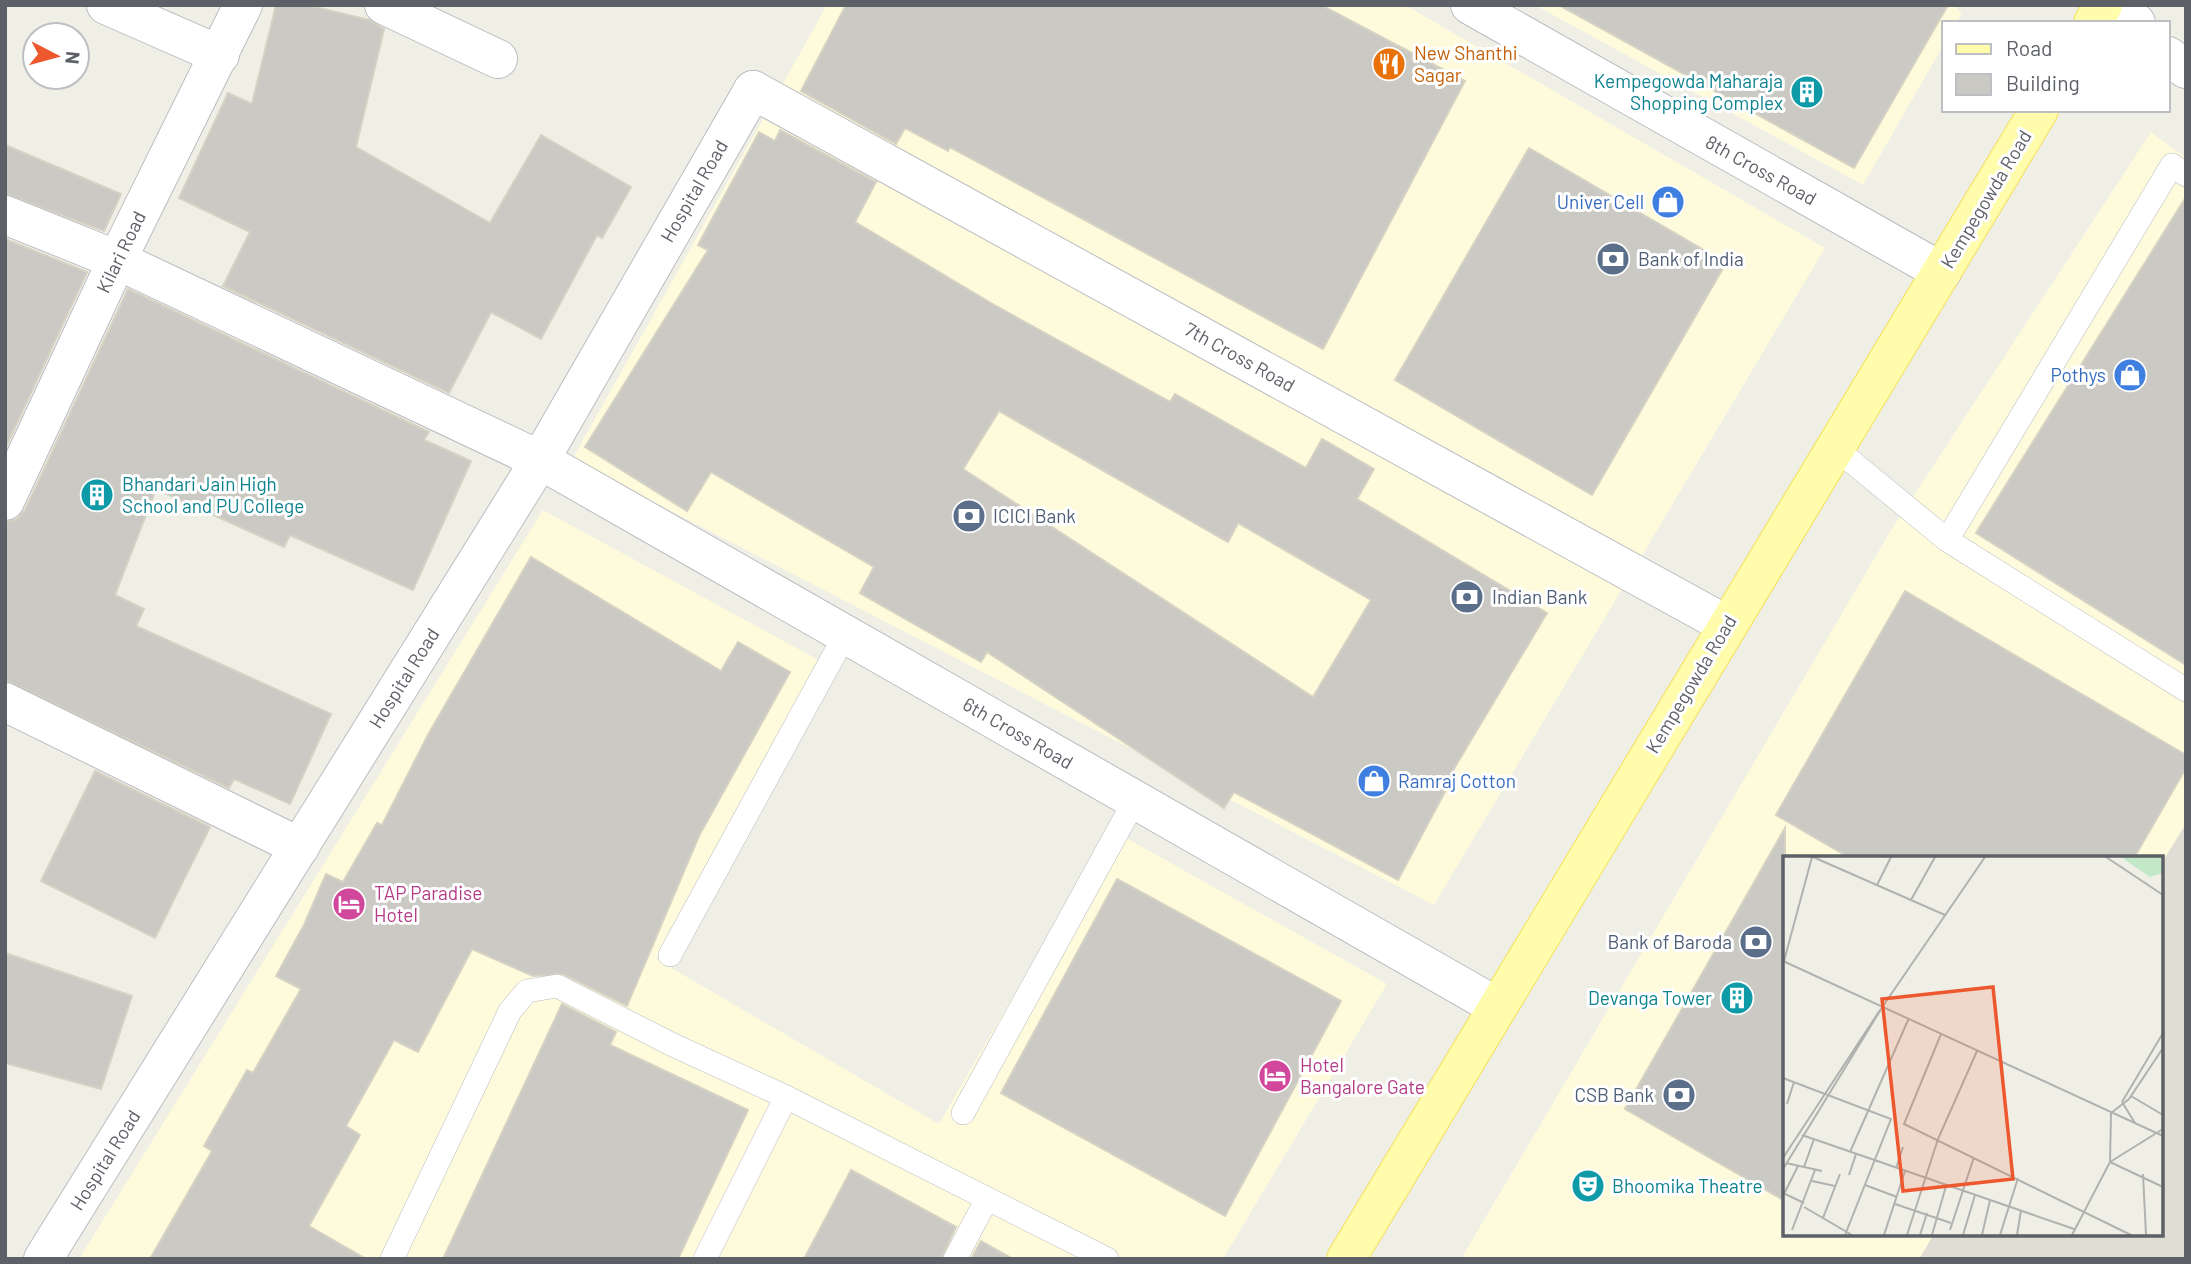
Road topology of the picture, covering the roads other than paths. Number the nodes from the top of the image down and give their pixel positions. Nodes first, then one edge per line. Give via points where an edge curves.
1 (106, 5) edge
2 (243, 5) edge
3 (384, 5) edge
4 (1470, 5) edge
5 (2103, 5) edge
6 (2118, 5) edge
7 (2093, 21) edge
8 (2134, 21) edge
9 (220, 55) junction
10 (2170, 57) edge
11 (499, 59) dead end
12 (2186, 69) edge
13 (752, 90) joint
14 (2038, 112) edge
15 (2186, 176) edge
16 (5, 215) edge
17 (117, 260) junction
18 (1942, 272) junction
19 (1835, 448) junction
20 (540, 460) junction
21 (6, 498) edge
22 (1947, 540) junction
23 (1727, 625) junction
24 (845, 635) junction
25 (2186, 690) edge
26 (5, 702) edge
27 (1135, 800) junction
28 (300, 847) junction
29 (670, 956) dead end
30 (1496, 1006) junction
31 (786, 1097) junction
32 (963, 1113) dead end
33 (987, 1199) junction
34 (43, 1259) edge
35 (392, 1259) edge
36 (705, 1259) edge
37 (955, 1259) edge
38 (1107, 1259) edge
39 (1346, 1259) edge

1 - 9 street
2 - 9 street, Kilari Road
3 - 11 street
4 - 18 street, 8th Cross Road
5 - 7 main road
6 - 8 street
9 - 17 street, Kilari Road
10 - 12 street
13 - 20 street, Hospital Road
13 - 23 street, 7th Cross Road
14 - 18 main road, Kempegowda Road
15 - 22 lane via 2172,165
16 - 17 street, 6th Cross Road
17 - 20 street, 6th Cross Road
17 - 21 street, Kilari Road
18 - 19 main road, Kempegowda Road
19 - 22 lane
19 - 23 main road, Kempegowda Road
20 - 24 street, 6th Cross Road
20 - 28 street, Hospital Road
22 - 25 lane
23 - 30 main road, Kempegowda Road
24 - 27 street, 6th Cross Road
24 - 29 lane
26 - 28 street
27 - 30 street, 6th Cross Road
27 - 32 lane
28 - 34 street, Hospital Road
30 - 39 main road, Kempegowda Road
31 - 33 lane
31 - 35 lane via 556,986 527,991 510,1011
31 - 36 lane
33 - 37 lane
33 - 38 lane

